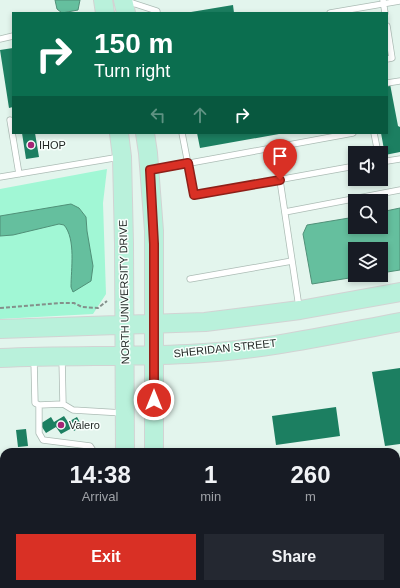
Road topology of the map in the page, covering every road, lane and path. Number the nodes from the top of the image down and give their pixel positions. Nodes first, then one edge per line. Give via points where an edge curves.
1 (103, 0) edge
2 (123, 0) edge
3 (400, 1) edge
4 (383, 2) edge
5 (105, 12) edge
6 (126, 12) edge
7 (156, 12) edge
8 (335, 12) edge
9 (385, 12) edge
10 (388, 32) edge
11 (12, 36) edge
12 (0, 39) edge
13 (388, 59) edge
14 (400, 81) edge
15 (388, 83) edge
16 (10, 120) dead end
17 (12, 132) edge
18 (12, 134) edge
19 (119, 134) edge
20 (145, 134) edge
21 (182, 134) edge
22 (346, 134) edge
23 (374, 134) edge
24 (377, 146) edge
25 (275, 147) junction
26 (122, 157) junction
27 (400, 159) edge
28 (388, 161) edge
29 (188, 163) junction
30 (348, 167) edge
31 (150, 170) junction
32 (19, 174) junction
33 (0, 177) edge
34 (280, 180) junction
35 (400, 190) edge
36 (285, 212) junction
37 (292, 261) junction
38 (190, 280) dead end
39 (400, 292) edge
40 (107, 301) dead end
41 (0, 308) edge
42 (300, 310) junction
43 (400, 322) edge
44 (155, 323) junction
45 (125, 324) junction
46 (0, 329) edge
47 (154, 354) junction
48 (125, 355) junction
49 (62, 356) junction
50 (34, 357) junction
51 (0, 358) edge
52 (63, 404) junction
53 (40, 405) junction
54 (125, 413) junction
55 (91, 448) edge
56 (125, 448) edge
57 (154, 448) edge

1 - 5 main road
2 - 6 main road
2 - 7 lane
3 - 4 lane
4 - 8 lane
4 - 9 lane
10 - 13 lane via 392,58
11 - 12 lane
14 - 15 lane
16 - 17 lane
18 - 32 lane
19 - 26 main road, NORTH UNIVERSITY DRIVE
20 - 31 main road
21 - 29 lane
22 - 25 lane
23 - 24 lane
25 - 29 lane
25 - 34 lane
26 - 32 lane
26 - 45 main road, NORTH UNIVERSITY DRIVE
27 - 28 lane
29 - 31 lane
29 - 34 lane via 194,195
30 - 34 lane
31 - 44 main road via 154,231
32 - 33 lane
34 - 36 lane
35 - 36 lane
36 - 37 lane
37 - 38 lane
37 - 42 lane
39 - 42 main road
40 - 41 path via 98,308 60,302
42 - 44 main road via 205,322
43 - 47 main road, SHERIDAN STREET via 243,349
44 - 45 main road
44 - 47 main road
45 - 46 main road
45 - 48 main road, NORTH UNIVERSITY DRIVE
47 - 48 main road, SHERIDAN STREET
47 - 57 main road
48 - 49 main road, SHERIDAN STREET
48 - 54 main road, NORTH UNIVERSITY DRIVE
49 - 50 main road, SHERIDAN STREET
49 - 52 lane
50 - 51 main road, SHERIDAN STREET
50 - 53 lane via 35,403
52 - 53 lane
52 - 54 lane via 73,410
53 - 55 lane via 39,433 43,440
54 - 56 main road, NORTH UNIVERSITY DRIVE

